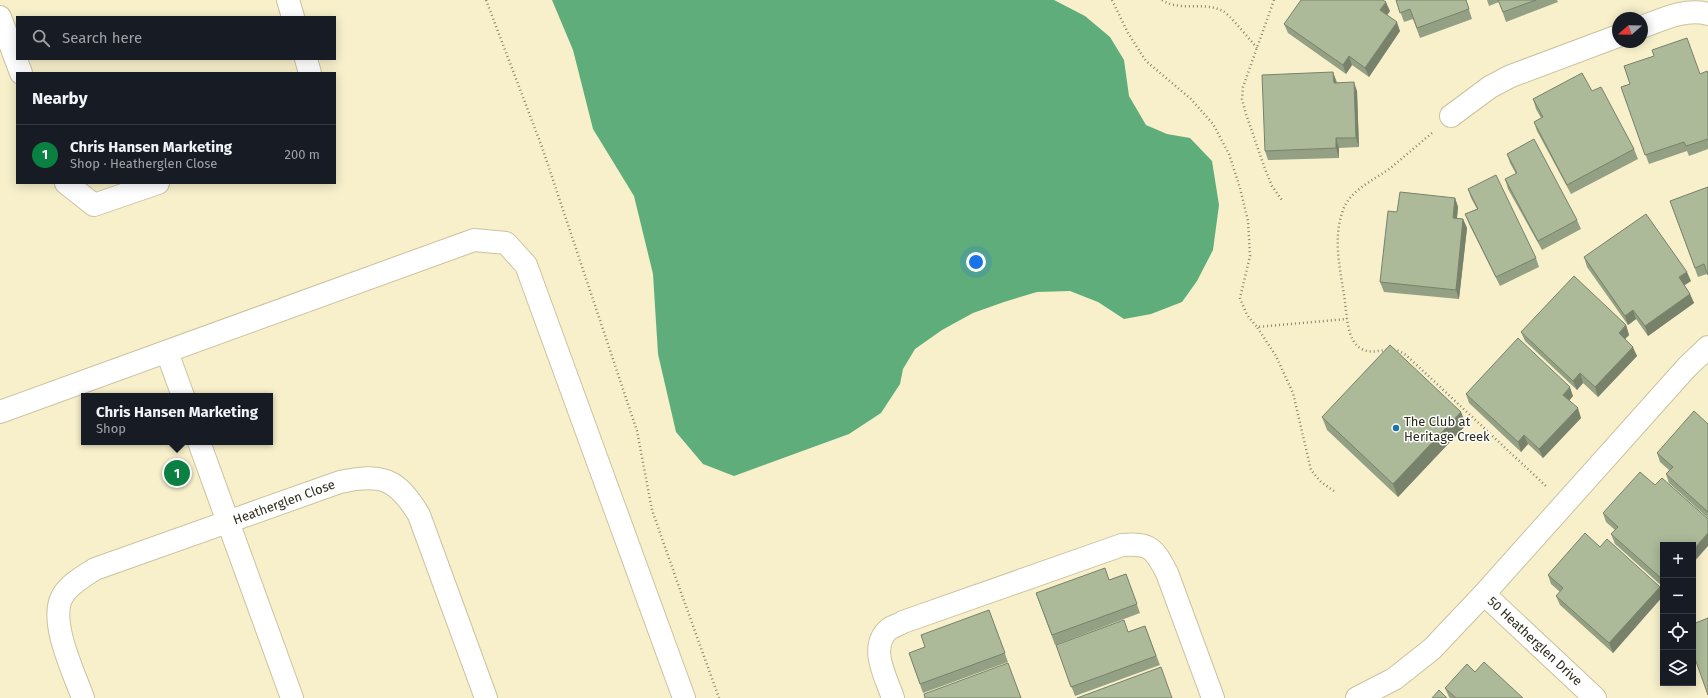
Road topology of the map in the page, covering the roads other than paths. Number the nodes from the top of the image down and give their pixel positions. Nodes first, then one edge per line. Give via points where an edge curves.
1 (288, 0) edge
2 (1708, 14) edge
3 (293, 16) edge
4 (0, 17) edge
5 (1648, 25) edge
6 (1612, 38) edge
7 (16, 60) edge
8 (16, 60) edge
9 (306, 60) edge
10 (21, 72) edge
11 (310, 72) edge
12 (1451, 116) road end
13 (67, 184) edge
14 (155, 184) edge
15 (1708, 347) edge
16 (167, 352) junction
17 (182, 393) edge
18 (0, 412) edge
19 (200, 445) edge
20 (228, 522) junction
21 (1484, 594) junction
22 (1590, 694) edge
23 (84, 698) edge
24 (292, 698) edge
25 (486, 698) edge
26 (684, 698) edge
27 (894, 698) edge
28 (1213, 698) edge
29 (1357, 698) edge

1 - 3 street
2 - 5 street via 1690,12
4 - 7 street
6 - 12 street via 1511,76 1490,87
8 - 10 street
9 - 11 street
13 - 14 street via 94,205
15 - 21 street
16 - 17 street
16 - 18 street
16 - 26 street via 474,240 506,243 526,265
19 - 20 street
20 - 23 street, Heatherglen Close via 95,569 71,586 62,597 58,622 63,643
20 - 24 street
20 - 25 street, Heatherglen Close via 340,482 372,477 389,481 410,500 419,515
21 - 22 street, 50 Heatherglen Drive
21 - 29 street via 1432,649 1411,667
27 - 28 street via 878,655 880,640 889,629 1122,545 1138,544 1152,548 1167,573

